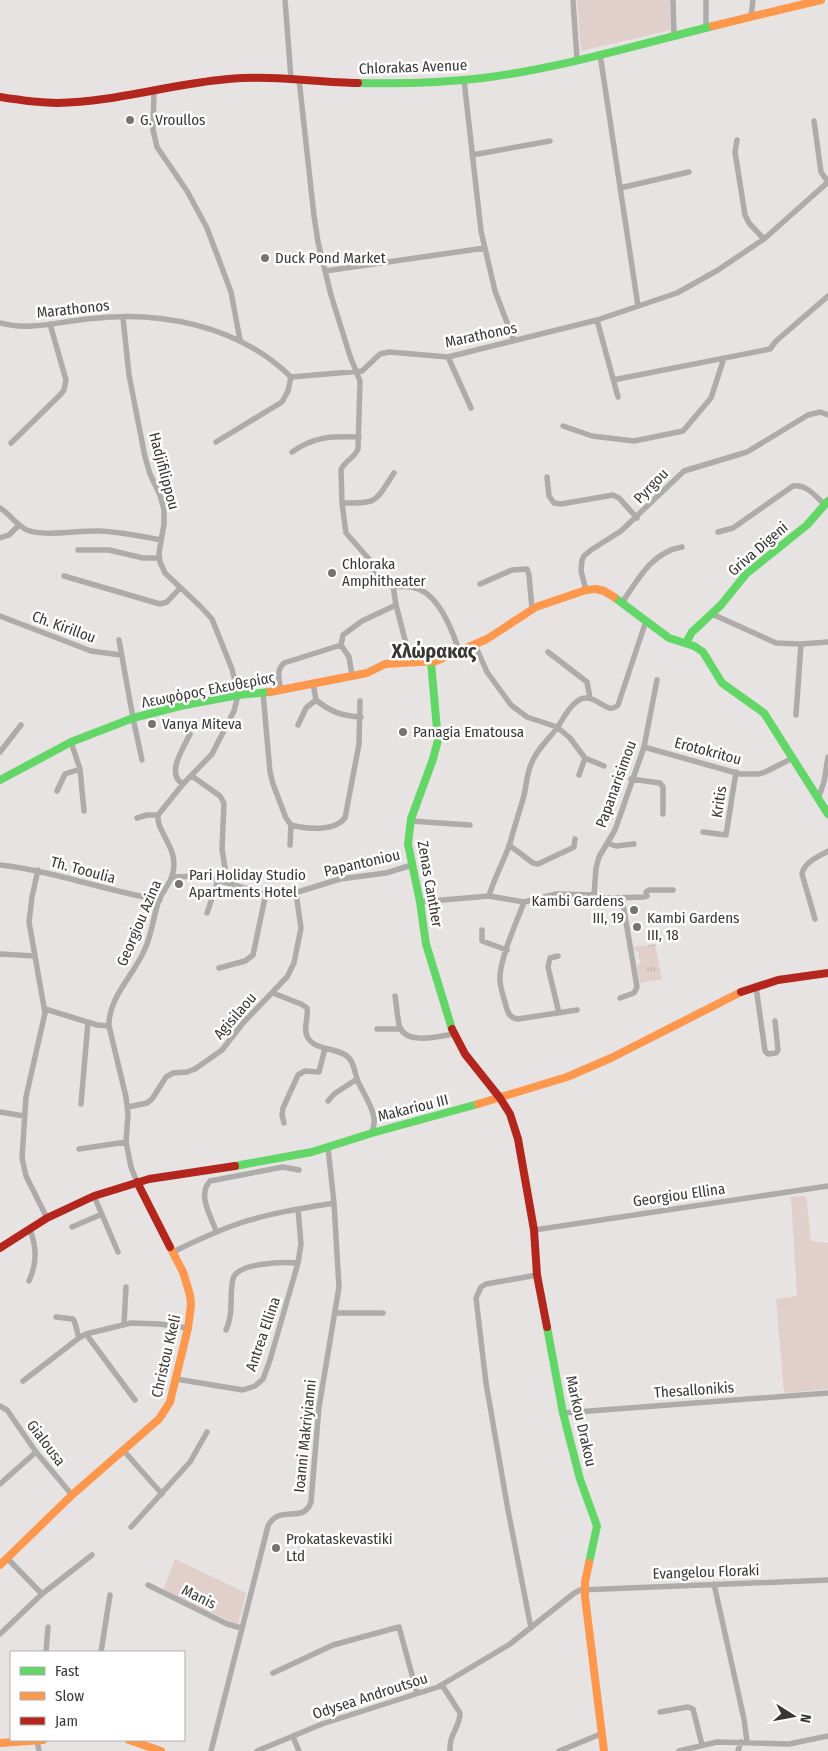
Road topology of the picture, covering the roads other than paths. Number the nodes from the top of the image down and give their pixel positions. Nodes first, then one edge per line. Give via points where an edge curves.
1 (285, 0) edge
2 (573, 0) edge
3 (673, 0) edge
4 (706, 0) edge
5 (753, 0) edge
6 (821, 0) edge
7 (750, 17) junction
8 (706, 28) junction
9 (674, 36) junction
10 (600, 54) junction
11 (577, 60) junction
12 (295, 79) junction
13 (464, 80) junction
14 (154, 90) junction
15 (0, 96) edge
16 (814, 121) dead end
17 (550, 140) dead end
18 (737, 140) dead end
19 (472, 155) junction
20 (689, 172) dead end
21 (828, 182) edge
22 (620, 188) junction
23 (764, 239) junction
24 (484, 248) junction
25 (324, 271) junction
26 (828, 296) edge
27 (638, 306) junction
28 (123, 318) junction
29 (597, 320) junction
30 (0, 323) edge
31 (50, 324) junction
32 (240, 340) junction
33 (514, 341) junction
34 (448, 357) junction
35 (724, 358) junction
36 (356, 371) junction
37 (291, 377) junction
38 (613, 380) junction
39 (618, 397) dead end
40 (471, 408) dead end
41 (828, 415) edge
42 (564, 426) dead end
43 (359, 437) junction
44 (216, 442) dead end
45 (11, 443) dead end
46 (292, 452) dead end
47 (394, 473) dead end
48 (547, 477) dead end
49 (342, 503) junction
50 (827, 503) edge
51 (0, 508) edge
52 (637, 518) junction
53 (19, 525) junction
54 (718, 532) dead end
55 (0, 538) edge
56 (161, 540) junction
57 (682, 546) dead end
58 (78, 550) dead end
59 (159, 558) junction
60 (64, 576) dead end
61 (480, 584) dead end
62 (393, 586) junction
63 (180, 588) junction
64 (586, 590) junction
65 (622, 603) junction
66 (396, 605) junction
67 (532, 609) junction
68 (712, 614) junction
69 (0, 616) edge
70 (646, 621) junction
71 (119, 640) dead end
72 (687, 641) junction
73 (828, 642) edge
74 (801, 644) junction
75 (341, 645) junction
76 (475, 645) junction
77 (459, 651) junction
78 (548, 652) dead end
79 (122, 655) junction
80 (431, 662) junction
81 (411, 663) junction
82 (352, 675) junction
83 (657, 680) dead end
84 (313, 683) junction
85 (281, 690) junction
86 (263, 693) junction
87 (238, 695) junction
88 (590, 698) junction
89 (316, 700) junction
90 (360, 701) dead end
91 (796, 715) dead end
92 (361, 717) junction
93 (132, 718) junction
94 (21, 725) dead end
95 (298, 725) dead end
96 (558, 727) junction
97 (190, 734) dead end
98 (71, 742) junction
99 (644, 747) junction
100 (0, 752) edge
101 (828, 757) edge
102 (585, 758) junction
103 (793, 758) junction
104 (142, 760) dead end
105 (604, 766) dead end
106 (80, 769) junction
107 (736, 772) junction
108 (579, 774) dead end
109 (192, 776) junction
110 (1, 777) edge
111 (631, 779) junction
112 (183, 784) junction
113 (57, 791) dead end
114 (818, 799) junction
115 (84, 812) dead end
116 (663, 814) dead end
117 (828, 814) edge
118 (158, 815) junction
119 (137, 818) dead end
120 (410, 821) junction
121 (291, 825) junction
122 (470, 825) dead end
123 (703, 832) dead end
124 (575, 839) dead end
125 (607, 843) junction
126 (634, 844) dead end
127 (290, 845) dead end
128 (509, 845) junction
129 (828, 851) edge
130 (0, 865) edge
131 (412, 865) junction
132 (38, 870) junction
133 (172, 877) junction
134 (219, 880) junction
135 (674, 890) dead end
136 (266, 893) junction
137 (296, 893) junction
138 (594, 895) junction
139 (489, 896) junction
140 (622, 898) junction
141 (160, 900) junction
142 (420, 902) junction
143 (524, 902) junction
144 (207, 913) dead end
145 (815, 918) dead end
146 (482, 930) dead end
147 (507, 950) junction
148 (0, 954) edge
149 (35, 956) junction
150 (558, 956) dead end
151 (219, 968) dead end
152 (828, 973) edge
153 (756, 987) junction
154 (273, 993) junction
155 (395, 996) dead end
156 (620, 998) dead end
157 (45, 1009) junction
158 (577, 1010) dead end
159 (560, 1013) junction
160 (775, 1021) dead end
161 (88, 1022) junction
162 (109, 1026) junction
163 (377, 1029) dead end
164 (401, 1029) junction
165 (454, 1034) junction
166 (325, 1048) junction
167 (358, 1079) junction
168 (500, 1098) junction
169 (328, 1101) dead end
170 (81, 1104) dead end
171 (128, 1106) junction
172 (0, 1112) edge
173 (24, 1116) junction
174 (284, 1123) dead end
175 (372, 1133) junction
176 (126, 1142) junction
177 (328, 1148) junction
178 (79, 1149) dead end
179 (299, 1170) dead end
180 (137, 1182) junction
181 (828, 1186) edge
182 (94, 1196) junction
183 (334, 1203) junction
184 (298, 1209) junction
185 (102, 1214) junction
186 (47, 1218) junction
187 (72, 1227) dead end
188 (30, 1230) junction
189 (534, 1230) junction
190 (216, 1231) junction
191 (0, 1248) edge
192 (118, 1252) dead end
193 (173, 1252) junction
194 (298, 1263) junction
195 (537, 1275) junction
196 (29, 1281) dead end
197 (126, 1287) dead end
198 (335, 1313) junction
199 (383, 1313) dead end
200 (56, 1316) dead end
201 (124, 1324) junction
202 (188, 1328) junction
203 (226, 1330) dead end
204 (86, 1334) junction
205 (79, 1338) junction
206 (176, 1378) junction
207 (23, 1381) dead end
208 (828, 1393) edge
209 (135, 1400) dead end
210 (0, 1406) edge
211 (563, 1413) junction
212 (207, 1432) dead end
213 (123, 1450) junction
214 (36, 1452) junction
215 (0, 1484) edge
216 (162, 1494) junction
217 (72, 1496) junction
218 (132, 1526) dead end
219 (92, 1555) dead end
220 (7, 1558) junction
221 (0, 1565) edge
222 (828, 1580) edge
223 (714, 1584) junction
224 (148, 1585) dead end
225 (585, 1589) junction
226 (42, 1594) junction
227 (110, 1595) dead end
228 (48, 1627) dead end
229 (241, 1628) junction
230 (531, 1628) junction
231 (0, 1634) edge
232 (46, 1651) edge
233 (101, 1651) edge
234 (273, 1673) dead end
235 (442, 1685) junction
236 (417, 1693) junction
237 (660, 1712) dead end
238 (600, 1734) junction
239 (828, 1736) edge
240 (293, 1737) junction
241 (25, 1741) edge
242 (131, 1741) edge
243 (744, 1742) junction
244 (0, 1743) edge
245 (702, 1745) junction
246 (144, 1748) edge
247 (788, 1748) edge
248 (691, 1749) edge
249 (161, 1751) edge
250 (211, 1751) edge
251 (257, 1751) edge
252 (299, 1751) edge
253 (450, 1751) edge
254 (559, 1751) edge
255 (604, 1751) edge
256 (679, 1751) edge
257 (738, 1751) edge

1 - 12 street
2 - 11 street
3 - 9 street
4 - 8 street
5 - 7 street
6 - 7 main road, Chlorakas Avenue
7 - 8 main road, Chlorakas Avenue
8 - 9 main road, Chlorakas Avenue
9 - 10 main road, Chlorakas Avenue
10 - 11 main road, Chlorakas Avenue
10 - 22 street
11 - 13 main road, Chlorakas Avenue
12 - 13 main road, Chlorakas Avenue via 402,84
12 - 14 main road, Chlorakas Avenue via 229,79
12 - 25 street
13 - 19 street
14 - 15 main road, Chlorakas Avenue via 71,101 30,101
14 - 32 street via 153,130 157,147 207,228 231,292
16 - 21 street via 821,172
17 - 19 street
18 - 23 street via 735,152 745,215
19 - 24 street
20 - 22 street
21 - 23 street, Marathonos
22 - 27 street
23 - 27 street, Marathonos via 684,290
24 - 25 street
24 - 33 street via 495,291
25 - 36 street
26 - 35 street via 770,349
27 - 29 street, Marathonos
28 - 31 street, Marathonos
28 - 32 street, Marathonos via 179,320
28 - 56 street, Hadjifilippou via 129,375 145,457 164,510
29 - 33 street, Marathonos
29 - 38 street
30 - 31 street, Marathonos via 21,326
31 - 45 street via 66,385 60,395
32 - 37 street, Marathonos
33 - 34 street, Marathonos
34 - 36 street, Marathonos via 384,353 364,370
34 - 40 street
35 - 38 street
35 - 42 street via 711,398 683,431 634,441 592,436
36 - 37 street, Marathonos
36 - 43 street via 360,381
37 - 44 street via 282,402
38 - 39 street
41 - 52 street, Pyrgou via 820,412 808,415 747,452 686,469
43 - 46 street via 316,439
43 - 49 street via 356,454 341,470
47 - 49 street via 374,500
48 - 52 street via 549,496 554,503 613,495
49 - 62 street via 348,537 370,559 376,581
50 - 54 street via 806,487 793,486 733,528
50 - 68 main road, Griva Digeni via 807,525 746,574
51 - 53 street
52 - 64 street, Pyrgou via 584,556 581,571
53 - 55 street via 9,535
53 - 56 street via 40,533 98,531
56 - 59 street, Hadjifilippou
57 - 65 street via 666,551 645,568
58 - 59 street via 109,550 143,558
59 - 63 street via 165,574
60 - 63 street via 160,604 167,602
61 - 67 street via 512,570 525,569 529,575
62 - 66 street
62 - 77 street via 417,588 427,594 450,624
63 - 87 street via 215,624
64 - 65 main road via 600,590
64 - 67 main road, Λεωφόρος Ελευθερίας
65 - 70 main road
66 - 75 street via 346,632 341,638
66 - 81 street
67 - 76 main road, Λεωφόρος Ελευθερίας
68 - 72 main road, Griva Digeni
68 - 74 street via 769,640
69 - 79 street, Ch. Kirillou via 91,650
70 - 72 main road via 669,638
70 - 88 street via 618,705 611,709
71 - 79 street
72 - 103 main road via 707,655 723,684 764,713
73 - 74 street
74 - 91 street
75 - 82 street via 349,657
75 - 85 street via 284,663 278,673
76 - 77 main road, Λεωφόρος Ελευθερίας
76 - 96 street via 487,672 510,705 527,717
77 - 80 main road, Λεωφόρος Ελευθερίας
78 - 88 street via 586,682
79 - 93 street
80 - 81 main road, Λεωφόρος Ελευθερίας
80 - 120 main road, Zenas Canther via 438,737
81 - 82 main road, Λεωφόρος Ελευθερίας via 384,664 371,672
82 - 84 main road, Λεωφόρος Ελευθερίας
83 - 99 street, Papanarisimou
84 - 85 main road, Λεωφόρος Ελευθερίας
84 - 89 street
85 - 86 main road, Λεωφόρος Ελευθερίας
86 - 87 main road, Λεωφόρος Ελευθερίας
86 - 121 street via 271,779
87 - 93 main road, Λεωφόρος Ελευθερίας
87 - 109 street via 234,712 216,748
88 - 96 street via 573,704
89 - 92 street via 339,714
89 - 95 street via 306,708
90 - 92 street
92 - 121 street via 360,744 345,818 340,823 322,828
93 - 98 main road, Λεωφόρος Ελευθερίας
93 - 104 street
94 - 100 street
96 - 102 street
96 - 128 street via 532,759
97 - 112 street via 177,762 175,775
98 - 106 street
98 - 110 main road, Λεωφόρος Ελευθερίας
99 - 107 street, Erotokritou
99 - 111 street, Papanarisimou
101 - 114 street
102 - 105 street
102 - 108 street
103 - 107 street, Erotokritou via 759,774
103 - 114 main road
106 - 113 street via 65,774
106 - 115 street
107 - 123 street, Kritis via 726,835
109 - 112 street
109 - 134 street via 220,796 224,803 222,849 225,868
111 - 116 street via 660,783 663,787
111 - 125 street, Papanarisimou via 615,830
112 - 118 street
114 - 117 main road
118 - 119 street
118 - 133 street, Georgiou Azina via 172,850
120 - 122 street
120 - 131 main road, Zenas Canther via 407,836
121 - 127 street
124 - 128 street via 574,847 538,864
125 - 126 street via 616,846
125 - 138 street, Papanarisimou via 596,868
128 - 139 street
129 - 145 street via 805,865 802,871
130 - 132 street, Th. Tooulia
131 - 137 street, Papantoniou via 386,873 346,878
131 - 142 main road, Zenas Canther
132 - 141 street, Th. Tooulia
132 - 149 street via 29,917
133 - 134 street, Papantoniou via 202,876
133 - 141 street, Georgiou Azina
134 - 136 street, Papantoniou
134 - 144 street
135 - 140 street via 648,890 644,897
136 - 137 street, Papantoniou
136 - 151 street via 253,955 245,961
137 - 154 street, Agisilaou via 301,922 296,953 291,970
138 - 140 street
138 - 143 street via 556,894
139 - 142 street
139 - 143 street
140 - 156 street via 637,987 634,993
141 - 162 street, Georgiou Azina via 144,951 113,1005
142 - 165 main road, Zenas Canther via 426,944
143 - 147 street
146 - 147 street via 482,941
147 - 159 street via 500,981 507,1012 518,1019
148 - 149 street
149 - 157 street
150 - 159 street via 550,958 548,967
152 - 153 main road, Makariou III via 778,980
153 - 160 street via 765,1052 768,1054 778,1050
153 - 168 main road, Makariou III via 726,998 588,1069
154 - 166 street via 304,1005 308,1011 306,1034 312,1042
154 - 171 street, Agisilaou via 211,1059 190,1071 163,1079 149,1102
155 - 164 street
157 - 161 street
157 - 173 street
158 - 159 street
161 - 162 street
161 - 170 street
162 - 171 street, Georgiou Azina
163 - 164 street
164 - 165 street via 410,1037 418,1038
165 - 168 main road, Zenas Canther via 465,1054
166 - 167 street via 349,1057
166 - 174 street via 318,1072 305,1071 298,1075 283,1108
167 - 169 street
167 - 175 street via 373,1112
168 - 175 main road, Makariou III
168 - 189 main road, Markou Drakou via 510,1114 518,1139
171 - 176 street, Georgiou Azina
172 - 173 street
173 - 186 street via 24,1170
175 - 177 main road, Makariou III
176 - 178 street
176 - 180 street, Georgiou Azina
177 - 180 main road, Makariou III
177 - 183 street, Ioanni Makriyianni
179 - 190 street via 283,1167 210,1181 204,1196
180 - 182 main road, Makariou III
180 - 193 main road, Christou Kkeli
181 - 189 street, Georgiou Ellina
182 - 185 street
182 - 186 main road, Makariou III
183 - 184 street
183 - 198 street, Ioanni Makriyianni via 340,1275
184 - 190 street
184 - 194 street, Antrea Ellina via 301,1244
185 - 187 street
185 - 192 street
186 - 188 main road, Makariou III
188 - 191 main road, Makariou III
188 - 196 street via 36,1261
189 - 195 main road, Markou Drakou
190 - 193 street
193 - 202 main road, Christou Kkeli via 190,1295
194 - 203 street via 272,1263 242,1269 235,1275 231,1317
194 - 206 street, Antrea Ellina via 270,1360 259,1383 244,1390
195 - 211 main road, Markou Drakou
195 - 230 street via 486,1284 476,1298 486,1383
197 - 201 street
198 - 199 street
198 - 229 street, Ioanni Makriyianni via 318,1407 309,1509 302,1514 281,1514 274,1517 268,1526
200 - 205 street via 72,1319
201 - 202 street
201 - 204 street
202 - 206 main road, Christou Kkeli
204 - 205 street
204 - 209 street
205 - 207 street
206 - 213 main road, Christou Kkeli via 164,1414
208 - 211 street, Thesallonikis
210 - 214 street, Gialousa via 7,1410
211 - 225 main road, Markou Drakou via 580,1479 598,1526
212 - 216 street via 190,1462
213 - 216 street
213 - 217 main road, Christou Kkeli
214 - 215 street
214 - 217 street, Gialousa
216 - 218 street
217 - 220 main road, Christou Kkeli
219 - 226 street
220 - 221 main road, Christou Kkeli
220 - 226 street
222 - 223 street, Evangelou Floraki
223 - 225 street, Evangelou Floraki
223 - 243 street via 744,1719
224 - 229 street, Manis
225 - 230 street, Odysea Androutsou via 573,1594
225 - 238 main road, Markou Drakou
226 - 231 street
227 - 233 street
228 - 232 street
229 - 250 street, Ioanni Makriyianni
230 - 235 street, Odysea Androutsou
234 - 236 street via 333,1645 399,1627
235 - 236 street, Odysea Androutsou
235 - 253 street via 460,1713 450,1739
236 - 240 street, Odysea Androutsou via 322,1724
237 - 245 street via 688,1707 694,1709
238 - 254 street
238 - 255 main road, Markou Drakou
239 - 247 street
240 - 251 street, Odysea Androutsou
240 - 252 street
241 - 244 main road
242 - 246 main road
243 - 245 street
243 - 247 street
243 - 257 street
245 - 248 street
246 - 249 main road
248 - 256 street

